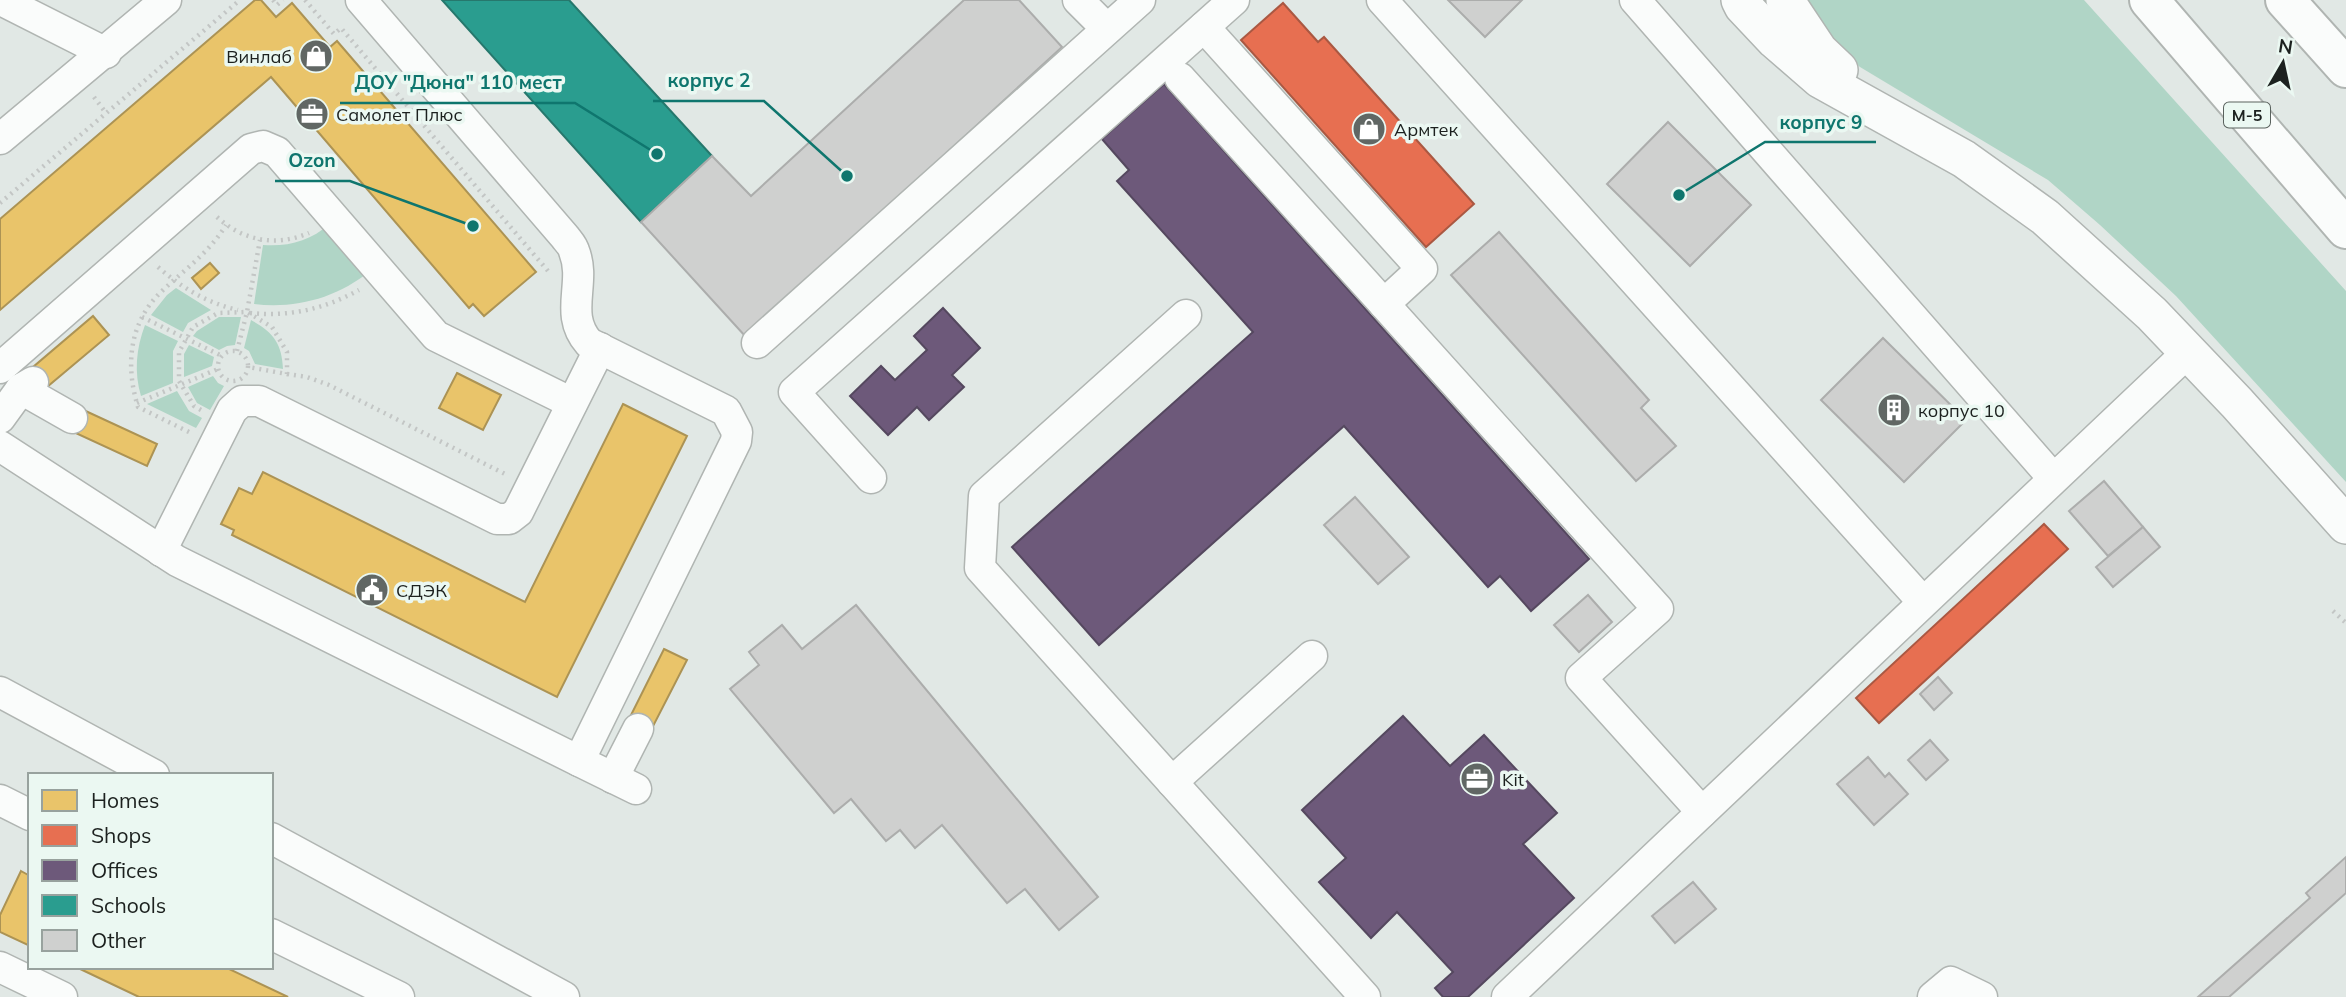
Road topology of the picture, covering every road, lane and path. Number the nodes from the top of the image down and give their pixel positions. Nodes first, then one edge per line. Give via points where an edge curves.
1 (1, 0) edge
2 (166, 0) edge
3 (240, 0) edge
4 (273, 0) edge
5 (283, 0) edge
6 (305, 0) edge
7 (361, 0) edge
8 (1078, 0) edge
9 (1140, 0) edge
10 (1234, 0) edge
11 (1382, 0) edge
12 (1635, 0) edge
13 (1740, 0) edge
14 (1785, 0) edge
15 (2149, 0) edge
16 (2285, 0) edge
17 (2302, 15) edge
18 (1204, 27) junction
19 (1107, 29) junction
20 (106, 52) junction
21 (2346, 68) edge
22 (1181, 78) dead end
23 (1890, 119) junction
24 (0, 139) edge
25 (201, 193) junction
26 (0, 203) edge
27 (332, 215) junction
28 (226, 225) junction
29 (2346, 229) edge
30 (260, 240) junction
31 (140, 246) junction
32 (382, 273) junction
33 (555, 279) dead end
34 (174, 281) junction
35 (1384, 304) junction
36 (247, 313) junction
37 (1186, 315) dead end
38 (142, 317) junction
39 (187, 339) junction
40 (757, 344) dead end
41 (600, 348) junction
42 (237, 351) junction
43 (2188, 352) junction
44 (222, 356) junction
45 (248, 367) junction
46 (0, 368) edge
47 (218, 369) junction
48 (287, 374) junction
49 (181, 384) junction
50 (137, 403) junction
51 (572, 403) junction
52 (0, 418) edge
53 (72, 418) dead end
54 (220, 434) junction
55 (0, 446) edge
56 (871, 478) dead end
57 (2053, 478) junction
58 (530, 487) junction
59 (2346, 525) edge
60 (161, 551) junction
61 (1923, 602) junction
62 (2333, 611) dead end
63 (2346, 623) edge
64 (1312, 656) dead end
65 (0, 692) edge
66 (638, 729) dead end
67 (579, 761) junction
68 (150, 773) edge
69 (1172, 782) junction
70 (1, 802) edge
71 (1702, 812) junction
72 (28, 814) edge
73 (273, 839) edge
74 (273, 935) edge
75 (0, 967) edge
76 (62, 997) edge
77 (399, 997) edge
78 (564, 997) edge
79 (1365, 997) edge
80 (1507, 997) edge
81 (1933, 997) edge
82 (1982, 997) edge

1 - 20 street
2 - 20 street
3 - 26 path
4 - 5 path via 277,5
6 - 33 path via 334,34 341,28
7 - 41 street via 565,237 577,268 579,332
8 - 19 street
9 - 19 street
10 - 18 street
11 - 61 street
12 - 57 street
13 - 23 main road via 1775,40 1820,79
14 - 23 main road via 1819,51
15 - 29 highway, М-5
16 - 17 highway
17 - 21 highway
18 - 35 street via 1422,269
18 - 56 street via 794,392
19 - 40 street
20 - 24 street
22 - 35 street
23 - 43 main road via 1964,159 2045,217
25 - 27 street via 251,149 263,146 277,152
25 - 28 path
25 - 31 street
27 - 30 path via 307,234 276,242
27 - 32 street
28 - 30 path
28 - 34 path via 216,242
30 - 36 path
31 - 34 path
31 - 46 street
32 - 36 path via 342,300 319,308 271,315
32 - 51 street via 436,335
34 - 36 path via 198,296
34 - 38 path
35 - 71 street via 1658,609 1581,678
36 - 39 path via 218,313 193,327
36 - 42 path
36 - 48 path via 272,327 287,352
37 - 69 street via 984,496 980,568
38 - 39 path
38 - 50 path via 130,354
39 - 44 path
39 - 49 path via 179,352
41 - 51 street
41 - 67 street via 726,411 737,432
42 - 44 path
42 - 45 path via 244,355
43 - 57 street
43 - 59 main road
44 - 47 path
45 - 47 path via 244,377 229,382
45 - 48 path
47 - 49 path
48 - 58 path via 328,385
49 - 50 path
49 - 54 path
50 - 54 path
51 - 58 street
52 - 53 street via 27,386
54 - 58 street via 242,401 259,401 496,519 509,519 518,512
54 - 60 street
55 - 60 street
57 - 61 street
60 - 67 street
61 - 71 street
62 - 63 path
64 - 69 street
65 - 68 street
66 - 67 street via 625,784
69 - 79 street
70 - 72 street
71 - 80 street
73 - 78 street
74 - 77 street
75 - 76 street
81 - 82 street via 1951,982

